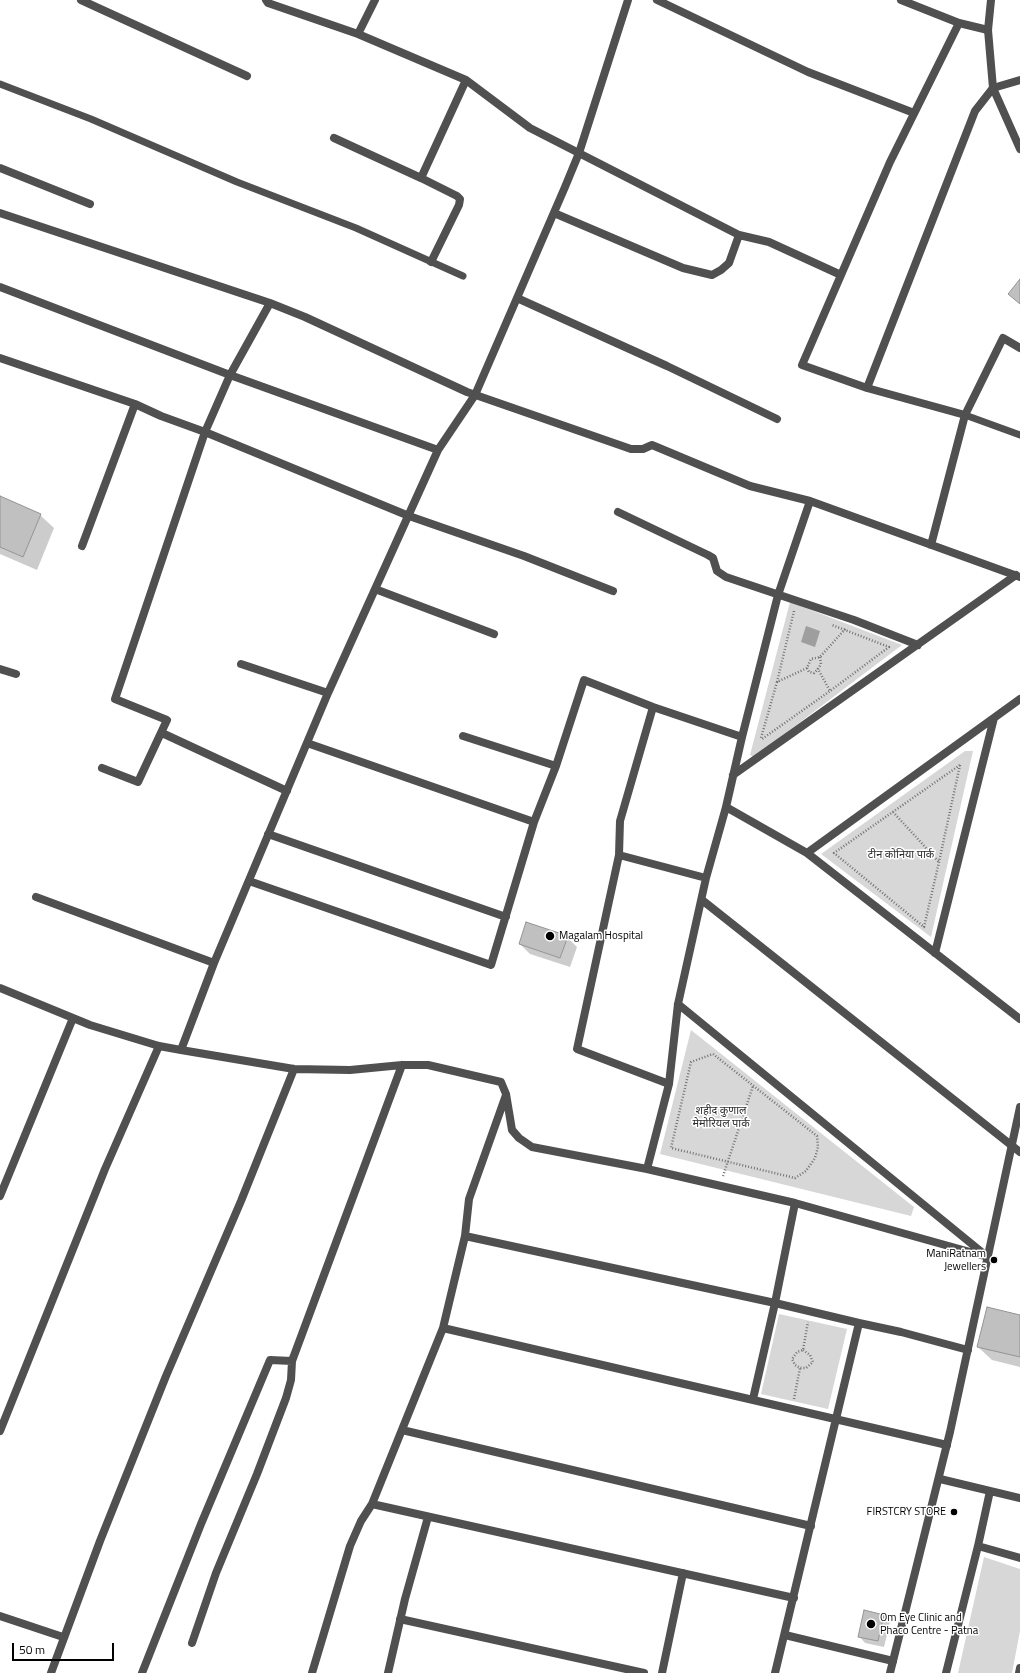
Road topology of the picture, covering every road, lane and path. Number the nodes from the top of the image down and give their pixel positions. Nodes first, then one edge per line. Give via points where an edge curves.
1 (81, 0) edge
2 (266, 0) edge
3 (375, 0) edge
4 (628, 0) edge
5 (657, 0) edge
6 (901, 0) edge
7 (991, 0) edge
8 (959, 23) junction
9 (988, 30) junction
10 (358, 34) junction
11 (247, 76) dead end
12 (466, 80) junction
13 (1020, 80) edge
14 (0, 84) edge
15 (993, 88) junction
16 (914, 113) junction
17 (334, 138) dead end
18 (1020, 149) edge
19 (579, 152) junction
20 (0, 168) edge
21 (421, 178) junction
22 (90, 204) dead end
23 (0, 213) edge
24 (554, 213) junction
25 (738, 235) junction
26 (431, 262) junction
27 (841, 275) junction
28 (463, 276) dead end
29 (0, 288) edge
30 (517, 298) junction
31 (270, 303) junction
32 (1020, 348) edge
33 (0, 358) edge
34 (230, 375) junction
35 (867, 388) junction
36 (475, 394) junction
37 (134, 404) junction
38 (965, 415) junction
39 (777, 419) dead end
40 (205, 432) junction
41 (1020, 435) edge
42 (438, 450) junction
43 (810, 501) junction
44 (618, 512) dead end
45 (409, 516) junction
46 (931, 545) junction
47 (82, 546) dead end
48 (1018, 576) edge
49 (376, 589) junction
50 (613, 591) dead end
51 (778, 595) junction
52 (802, 613) dead end
53 (854, 620) junction
54 (830, 624) dead end
55 (844, 630) junction
56 (494, 634) dead end
57 (918, 645) junction
58 (820, 657) junction
59 (241, 664) dead end
60 (807, 668) junction
61 (0, 669) edge
62 (818, 669) junction
63 (16, 674) dead end
64 (777, 682) junction
65 (830, 691) junction
66 (328, 693) junction
67 (1020, 698) edge
68 (653, 707) junction
69 (994, 718) junction
70 (162, 733) junction
71 (463, 736) dead end
72 (742, 736) junction
73 (307, 743) junction
74 (556, 766) junction
75 (102, 768) dead end
76 (733, 775) junction
77 (286, 791) junction
78 (726, 807) junction
79 (893, 812) junction
80 (534, 822) junction
81 (268, 834) junction
82 (807, 853) junction
83 (619, 855) junction
84 (939, 862) junction
85 (706, 878) junction
86 (249, 881) junction
87 (36, 898) dead end
88 (702, 900) junction
89 (506, 917) junction
90 (935, 953) junction
91 (214, 963) junction
92 (0, 989) edge
93 (678, 1004) junction
94 (73, 1018) junction
95 (1020, 1019) edge
96 (159, 1046) junction
97 (181, 1050) junction
98 (402, 1065) junction
99 (294, 1069) junction
100 (670, 1084) junction
101 (753, 1086) junction
102 (506, 1094) junction
103 (1020, 1107) edge
104 (1012, 1146) junction
105 (1020, 1152) edge
106 (727, 1162) junction
107 (647, 1169) junction
108 (720, 1186) junction
109 (0, 1196) edge
110 (795, 1203) junction
111 (465, 1236) junction
112 (988, 1257) junction
113 (775, 1303) junction
114 (810, 1311) junction
115 (859, 1323) junction
116 (443, 1328) junction
117 (803, 1350) junction
118 (968, 1350) junction
119 (292, 1361) junction
120 (800, 1368) junction
121 (753, 1399) junction
122 (792, 1409) junction
123 (836, 1420) junction
124 (0, 1430) edge
125 (402, 1430) junction
126 (947, 1445) junction
127 (940, 1478) junction
128 (990, 1490) junction
129 (1020, 1498) edge
130 (372, 1504) junction
131 (428, 1517) junction
132 (811, 1526) junction
133 (978, 1546) junction
134 (1020, 1558) edge
135 (683, 1573) junction
136 (794, 1598) junction
137 (0, 1616) edge
138 (400, 1619) junction
139 (785, 1635) junction
140 (63, 1637) junction
141 (192, 1643) dead end
142 (893, 1661) junction
143 (1020, 1668) edge
144 (50, 1673) edge
145 (142, 1673) edge
146 (312, 1673) edge
147 (388, 1673) edge
148 (644, 1673) edge
149 (662, 1673) edge
150 (775, 1673) edge
151 (890, 1673) edge
152 (946, 1673) edge
153 (1019, 1673) edge

1 - 11 street
2 - 10 street via 268,3
3 - 10 street
4 - 19 street
5 - 16 street via 808,72
6 - 8 street
7 - 9 street
8 - 9 street
8 - 16 street
9 - 15 street
10 - 12 street
12 - 19 street via 530,128
12 - 21 street
13 - 15 street
14 - 26 lane via 356,228
15 - 18 street
15 - 35 street via 975,111
16 - 27 street
17 - 21 street
19 - 24 street
19 - 25 street
20 - 22 street
21 - 26 street via 460,199
23 - 31 street
24 - 25 street via 683,268 712,275 729,263
24 - 30 street
25 - 27 street via 769,242
26 - 28 lane
27 - 35 street via 802,365
29 - 34 street
30 - 36 street
30 - 39 street
31 - 34 street
31 - 36 street
32 - 38 street via 1003,338
33 - 37 street
34 - 40 street
34 - 42 street
35 - 38 street
36 - 42 street
36 - 43 street via 631,448 642,449 652,445 750,486
37 - 40 street
37 - 47 street
38 - 41 lane
38 - 46 street
40 - 45 street
40 - 70 street via 115,699 167,720
42 - 45 street
43 - 46 street
43 - 51 street
44 - 51 street via 713,558 720,574
45 - 49 street
45 - 50 street via 524,556
46 - 48 street
48 - 57 street
49 - 56 street
49 - 66 street
51 - 53 street
51 - 72 street
52 - 64 path via 794,610
53 - 55 path
53 - 57 street
54 - 55 path
55 - 58 path
55 - 65 path via 889,647
57 - 76 street
58 - 60 path via 811,659
58 - 62 path via 821,664
59 - 66 street
60 - 62 path via 809,672 814,673
60 - 64 path
61 - 63 street
62 - 65 path
64 - 65 path via 762,739
66 - 73 street
67 - 69 street
68 - 72 street
68 - 74 street via 584,680
68 - 83 street via 620,821
69 - 82 street
69 - 90 street
70 - 75 street via 138,782
70 - 77 street
71 - 74 street
72 - 76 street
73 - 77 street
73 - 80 street
74 - 80 street
76 - 78 street
77 - 81 street
78 - 82 street
78 - 85 street
79 - 84 path
79 - 84 path via 960,765
79 - 84 path via 834,853 924,927
80 - 89 street
81 - 86 street
81 - 89 street
82 - 90 street
83 - 85 street
83 - 100 street via 577,1049
85 - 88 street
86 - 89 street via 491,965
86 - 91 street
87 - 91 street
88 - 93 street
88 - 104 street
90 - 95 street
91 - 97 street
92 - 94 street
93 - 100 street
93 - 112 street
94 - 96 street
94 - 109 street
96 - 97 street
96 - 124 street via 105,1169
97 - 99 street
98 - 99 street via 350,1070
98 - 102 street via 428,1065 501,1082
98 - 119 street
99 - 140 street via 163,1383
100 - 107 street
101 - 106 path
101 - 106 path via 817,1136 815,1158 806,1171 795,1178
101 - 106 path via 713,1054 691,1062 671,1148
102 - 107 street via 512,1130 532,1147
102 - 111 street via 469,1199
103 - 104 street
104 - 105 street
104 - 112 street
106 - 108 path
107 - 108 street
108 - 110 street
110 - 112 street
110 - 113 street
111 - 113 street
111 - 116 street
112 - 118 street
113 - 114 street
113 - 121 street
114 - 115 street
114 - 117 path
115 - 118 street
115 - 123 street
116 - 121 street
116 - 125 street
117 - 120 path via 797,1352 792,1359
117 - 120 path via 813,1362 806,1368
118 - 126 street
119 - 141 street via 292,1376 286,1398 258,1474 216,1573
119 - 145 street via 270,1360
120 - 122 path
121 - 122 street
122 - 123 street
123 - 126 street
123 - 132 street
125 - 130 street
125 - 132 street
126 - 127 street
127 - 128 street
127 - 142 street
128 - 129 street
128 - 133 street
130 - 131 street
130 - 146 street via 350,1546
131 - 135 street
131 - 138 street
132 - 136 street
133 - 134 street
133 - 152 street
135 - 136 street
135 - 149 street
136 - 139 street
137 - 140 street
138 - 147 street
138 - 148 street
139 - 142 street
139 - 150 street
140 - 144 street
142 - 151 street
143 - 153 street

